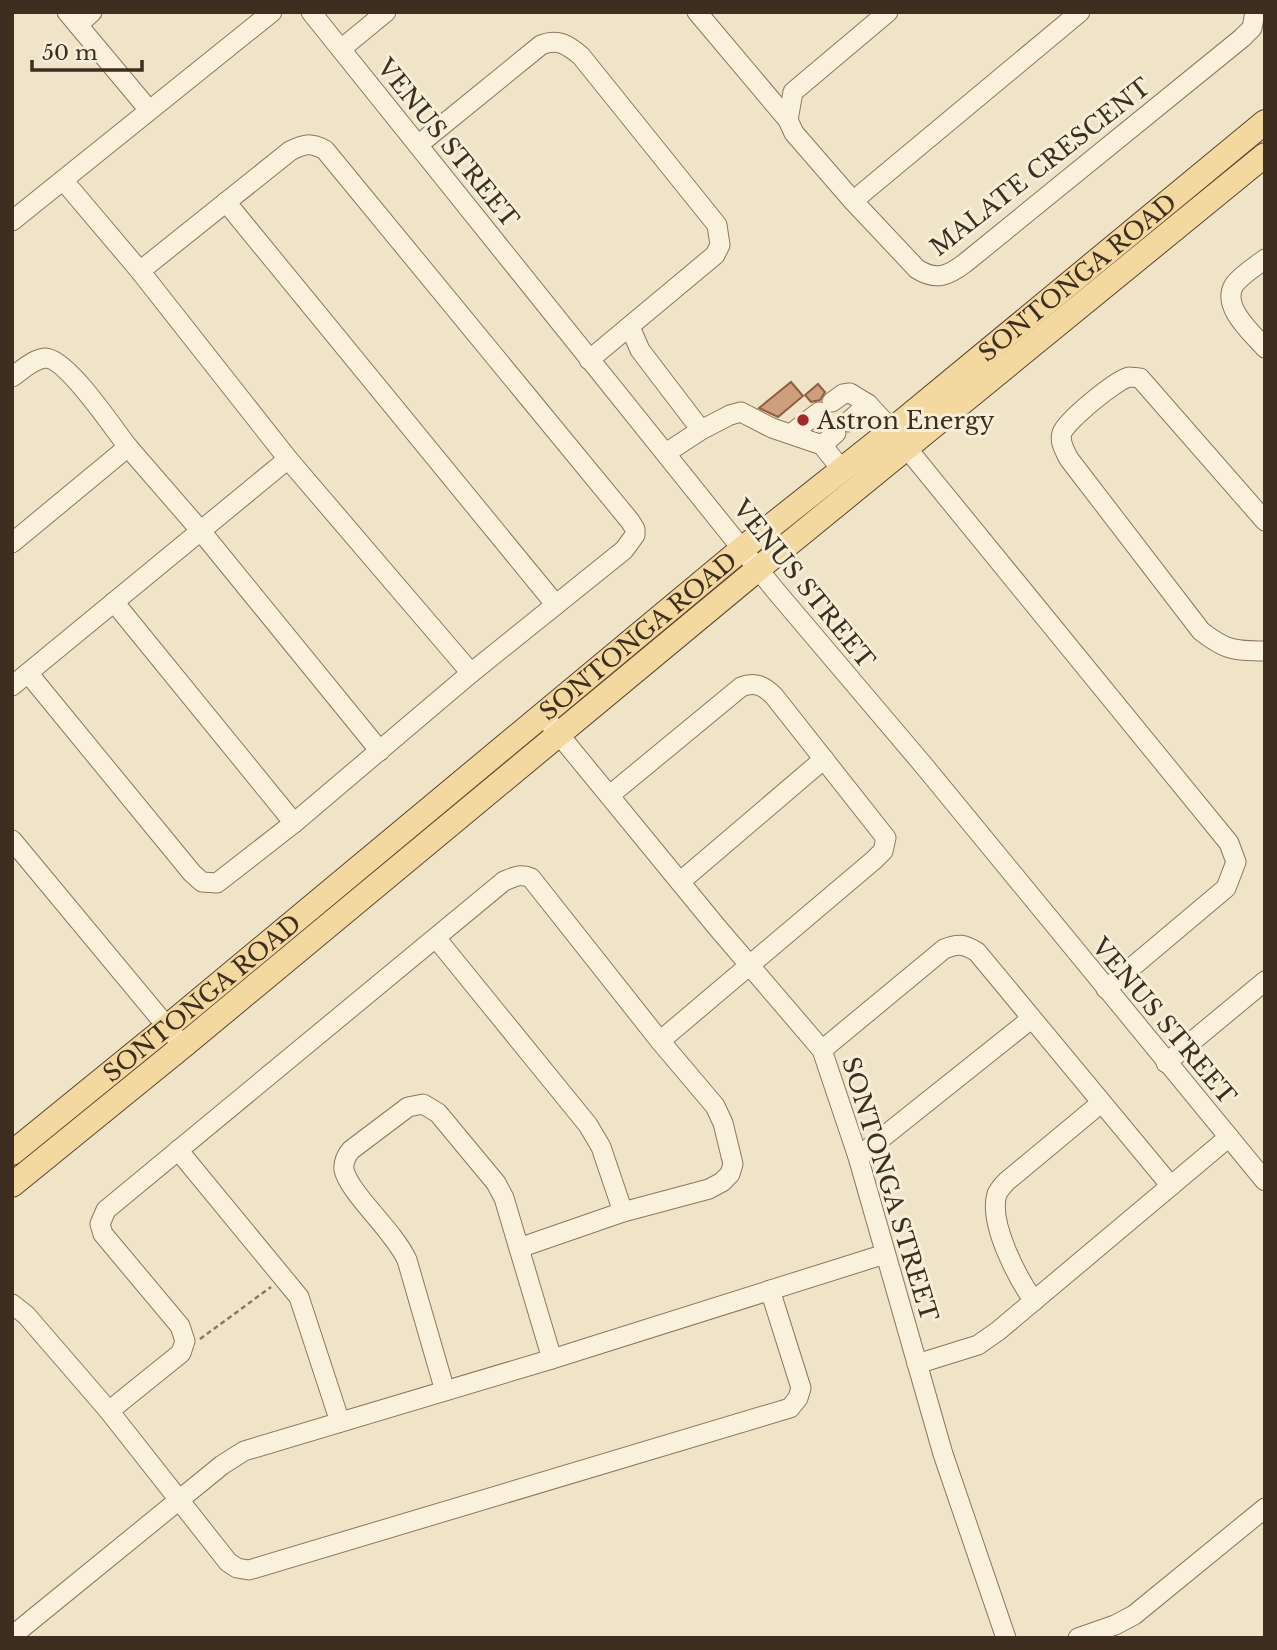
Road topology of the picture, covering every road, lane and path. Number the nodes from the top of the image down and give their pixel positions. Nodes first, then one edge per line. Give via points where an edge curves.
1 (272, 12) edge
2 (311, 12) edge
3 (386, 12) edge
4 (697, 12) edge
5 (888, 12) edge
6 (1080, 12) edge
7 (1255, 12) edge
8 (79, 16) edge
9 (341, 48) junction
10 (149, 110) junction
11 (788, 120) junction
12 (1265, 122) edge
13 (418, 145) junction
14 (1265, 155) edge
15 (63, 180) junction
16 (853, 201) junction
17 (226, 202) junction
18 (12, 221) edge
19 (1265, 259) edge
20 (140, 271) junction
21 (630, 327) junction
22 (1265, 348) edge
23 (589, 360) junction
24 (12, 377) edge
25 (868, 404) junction
26 (701, 430) junction
27 (792, 433) junction
28 (836, 433) junction
29 (899, 439) junction
30 (128, 447) junction
31 (666, 453) junction
32 (288, 459) junction
33 (842, 470) junction
34 (1263, 520) edge
35 (200, 530) junction
36 (12, 543) edge
37 (742, 549) junction
38 (758, 569) junction
39 (114, 602) junction
40 (556, 605) junction
41 (1265, 651) edge
42 (28, 673) junction
43 (471, 673) junction
44 (12, 686) edge
45 (543, 715) junction
46 (561, 735) junction
47 (380, 751) junction
48 (824, 759) junction
49 (610, 795) junction
50 (295, 823) junction
51 (16, 850) edge
52 (681, 881) junction
53 (436, 938) junction
54 (751, 965) junction
55 (1265, 981) edge
56 (1106, 989) junction
57 (1031, 1019) junction
58 (168, 1027) junction
59 (660, 1041) junction
60 (183, 1046) junction
61 (822, 1050) junction
62 (1166, 1063) junction
63 (1101, 1103) junction
64 (1229, 1137) junction
65 (178, 1150) junction
66 (12, 1153) edge
67 (858, 1157) junction
68 (1265, 1181) edge
69 (12, 1185) edge
70 (1171, 1186) junction
71 (623, 1212) junction
72 (519, 1248) junction
73 (885, 1254) junction
74 (285, 1277) junction
75 (770, 1290) junction
76 (1034, 1301) junction
77 (12, 1304) edge
78 (181, 1353) junction
79 (552, 1359) junction
80 (917, 1364) junction
81 (445, 1391) junction
82 (109, 1411) junction
83 (340, 1422) junction
84 (179, 1501) junction
85 (1265, 1508) edge
86 (12, 1636) edge
87 (1006, 1638) edge
88 (1078, 1638) edge

1 - 10 street
2 - 9 street, VENUS STREET
3 - 9 street
4 - 11 street, MALATE CRESCENT
5 - 11 street via 793,92
6 - 16 street
7 - 16 street, MALATE CRESCENT via 1252,28 1242,38 947,275 937,277 917,270
8 - 10 street
9 - 13 street, VENUS STREET
10 - 15 street
11 - 16 street, MALATE CRESCENT
12 - 29 main road, SONTONGA ROAD
13 - 21 street via 541,45 556,41 573,49 716,225 719,235 720,245 707,264
13 - 23 street, VENUS STREET
14 - 29 main road, SONTONGA ROAD
15 - 18 street
15 - 20 street
17 - 20 street
17 - 40 street
17 - 40 street via 304,144 325,150 345,173 635,529 624,550
19 - 22 street via 1235,284 1231,293 1238,314
20 - 32 street
21 - 23 street
21 - 26 street via 640,350
23 - 31 street, VENUS STREET
24 - 30 street via 38,360 57,361
25 - 27 street via 847,392
25 - 28 street
25 - 29 street
26 - 27 street via 741,412
26 - 31 street
27 - 28 street
28 - 33 street
29 - 33 main road, SONTONGA ROAD
29 - 38 main road, SONTONGA ROAD
29 - 56 street via 1229,843 1236,862 1226,888
30 - 35 street
30 - 36 street
31 - 37 street, VENUS STREET
32 - 35 street
32 - 43 street
33 - 37 main road, SONTONGA ROAD
34 - 41 street via 1140,378 1116,383 1062,434 1069,459 1201,631 1219,645
35 - 39 street
35 - 47 street
37 - 38 street, VENUS STREET
37 - 45 main road, SONTONGA ROAD
38 - 46 main road, SONTONGA ROAD
38 - 56 street, VENUS STREET
39 - 42 street
39 - 50 street
40 - 43 street
42 - 44 street
42 - 50 street via 202,882 222,880
43 - 47 street
45 - 46 street, SONTONGA STREET
45 - 58 main road, SONTONGA ROAD
46 - 49 street, SONTONGA STREET
46 - 60 main road, SONTONGA ROAD
47 - 50 street
48 - 49 street via 766,687 748,684
48 - 52 street
48 - 54 street via 881,829 887,844
49 - 52 street, SONTONGA STREET
51 - 58 street
52 - 54 street, SONTONGA STREET
53 - 59 street via 504,881 525,875
53 - 65 street
53 - 71 street via 588,1125 601,1147
54 - 59 street
54 - 61 street, SONTONGA STREET
55 - 62 street
56 - 62 street, VENUS STREET
57 - 61 street via 977,952 956,944 944,948
57 - 63 street
57 - 67 street
58 - 60 street
58 - 66 main road, SONTONGA ROAD
59 - 71 street via 715,1106 733,1164 730,1174 709,1188
60 - 69 main road, SONTONGA ROAD
61 - 67 street, SONTONGA STREET
62 - 64 street, VENUS STREET
63 - 70 street
63 - 76 street via 1006,1181 998,1193 997,1217 1011,1263
64 - 68 street, VENUS STREET
64 - 70 street
65 - 74 street
65 - 78 street via 111,1204 100,1224 103,1234 180,1326 185,1342
67 - 73 street, SONTONGA STREET
70 - 76 street
71 - 72 street
72 - 79 street
72 - 81 street via 500,1191 430,1107 408,1107 345,1157 348,1179 394,1236 407,1260
73 - 75 street
73 - 80 street, SONTONGA STREET
74 - 78 path
74 - 83 street via 304,1306
75 - 79 street
75 - 84 street via 801,1388 795,1403 784,1411 249,1570 228,1562
76 - 80 street via 978,1345
77 - 82 street
78 - 82 street
79 - 81 street
80 - 87 street, SONTONGA STREET
81 - 83 street
82 - 84 street
83 - 84 street via 244,1451
84 - 86 street
85 - 88 street via 1134,1615

